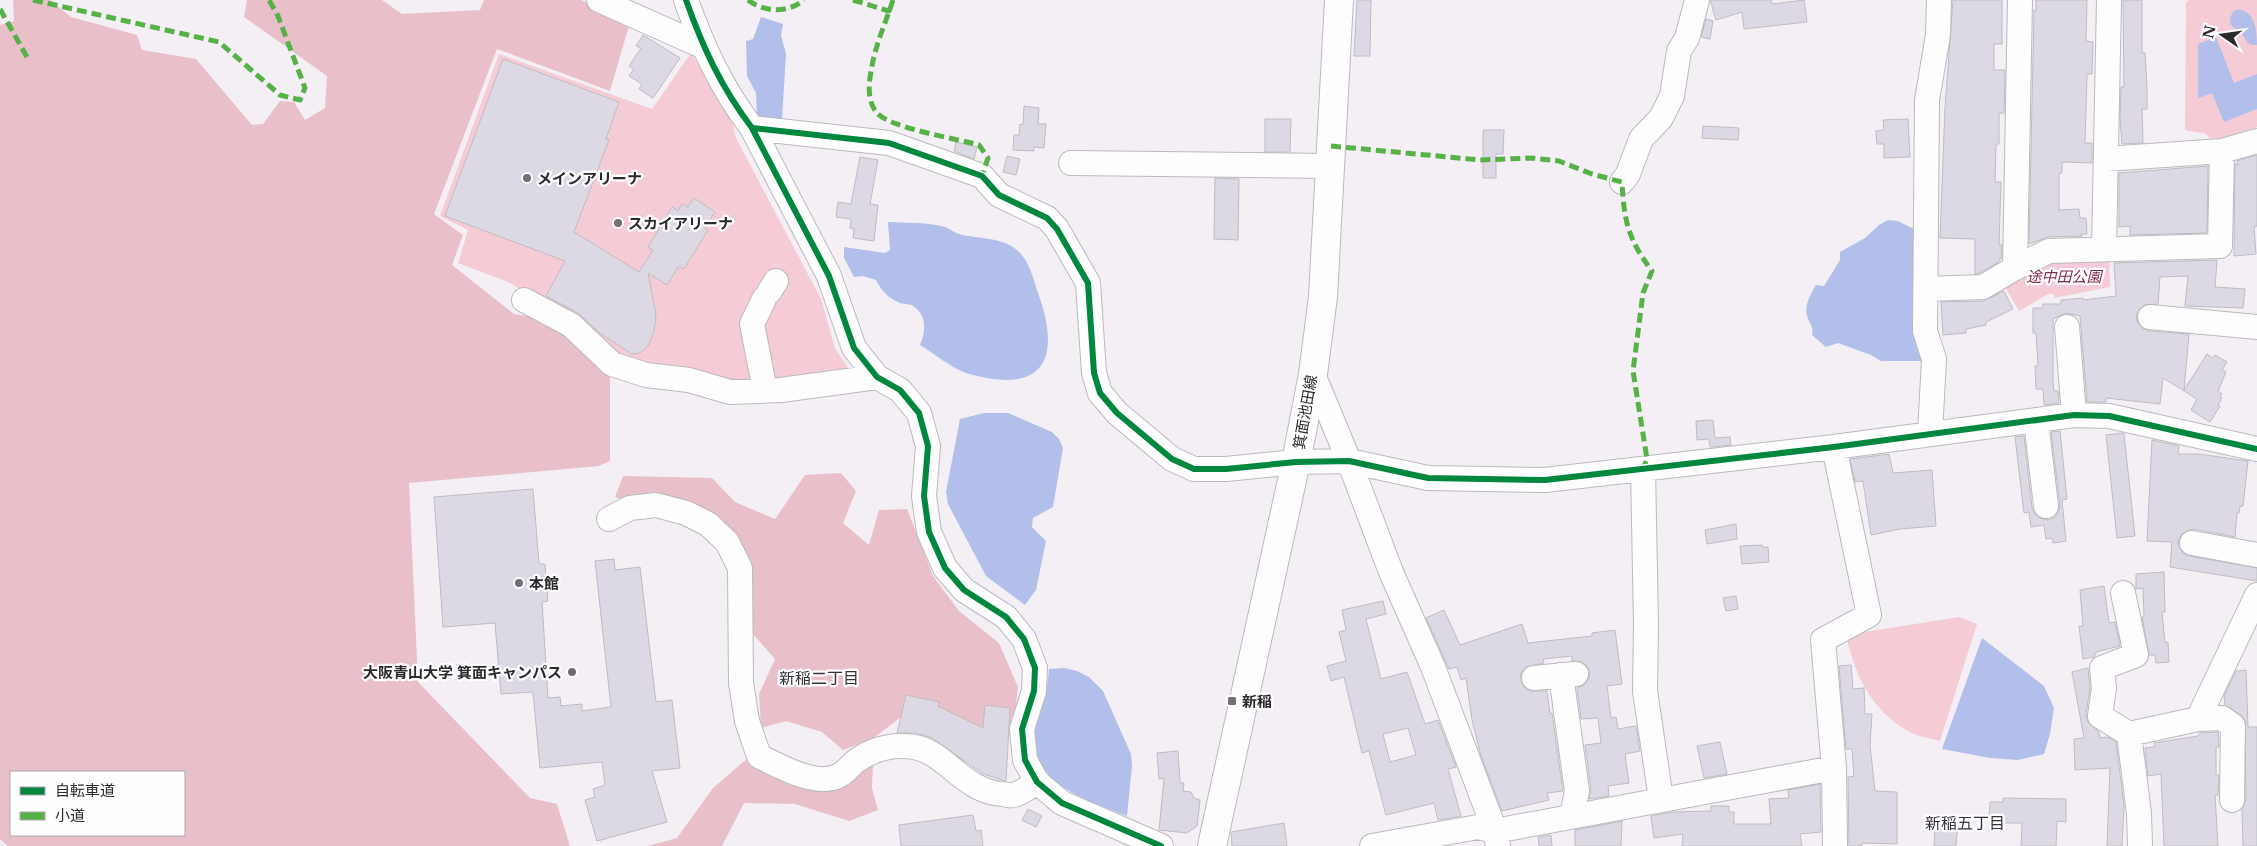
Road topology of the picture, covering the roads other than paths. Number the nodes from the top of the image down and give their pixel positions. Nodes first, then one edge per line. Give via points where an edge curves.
1 (599, 0) edge
2 (686, 0) edge
3 (1339, 0) edge
4 (1697, 0) edge
5 (1939, 0) edge
6 (2020, 0) edge
7 (2109, 0) edge
8 (702, 46) junction
9 (752, 128) junction
10 (2257, 141) edge
11 (2222, 151) junction
12 (2106, 159) junction
13 (1071, 163) dead end
14 (1330, 166) junction
15 (1622, 182) dead end
16 (2104, 249) junction
17 (2015, 268) junction
18 (1926, 288) junction
19 (770, 290) dead end
20 (524, 300) dead end
21 (2150, 317) dead end
22 (2067, 327) dead end
23 (2257, 327) edge
24 (1313, 374) junction
25 (877, 377) junction
26 (765, 390) junction
27 (2074, 415) junction
28 (2036, 420) junction
29 (1930, 434) junction
30 (1834, 448) junction
31 (2257, 449) edge
32 (1349, 461) junction
33 (1296, 462) junction
34 (1643, 469) junction
35 (2046, 506) dead end
36 (608, 518) dead end
37 (2192, 543) dead end
38 (2257, 555) edge
39 (2123, 593) dead end
40 (2257, 595) edge
41 (2250, 623) edge
42 (1534, 678) dead end
43 (2198, 719) junction
44 (2128, 734) junction
45 (1834, 768) junction
46 (1037, 782) junction
47 (1660, 799) junction
48 (2232, 800) dead end
49 (1572, 816) junction
50 (1497, 839) edge
51 (1161, 846) edge
52 (1212, 846) edge
53 (1372, 846) edge
54 (1835, 846) edge
55 (2140, 846) edge

1 - 8 street
2 - 8 street
3 - 14 main road, 箕面池田線
4 - 15 street via 1687,38 1679,51 1672,96 1662,118 1641,139
5 - 18 street via 1938,35 1927,100
6 - 17 street
7 - 12 street
8 - 9 street via 736,108
9 - 25 street via 829,276 854,348
9 - 33 street via 889,143 982,176 999,195 1047,218 1067,246 1088,283 1094,373 1100,393 1118,413 1172,459 1194,468 1226,469
10 - 11 street
11 - 12 street
11 - 16 street via 2220,246
12 - 16 street
13 - 14 street
14 - 24 main road, 箕面池田線 via 1323,297
16 - 17 street via 2049,252
17 - 18 street via 1984,287
18 - 29 street via 1925,331 1934,360
19 - 26 street via 752,324
20 - 26 street via 571,325 612,364 646,375 689,380 730,392
21 - 23 street
22 - 27 street
24 - 32 street
24 - 33 main road, 箕面池田線
25 - 26 street
25 - 46 street via 900,390 919,413 928,446 924,496 929,532 945,568 964,590 1006,617 1024,639 1035,668 1034,691 1022,728 1025,760
27 - 28 street
27 - 31 street via 2109,416
28 - 29 street
28 - 35 street
29 - 30 street
30 - 34 street
30 - 45 street via 1869,615 1824,640
32 - 33 street
32 - 34 street via 1428,478 1545,480
32 - 50 street via 1391,572 1433,667
33 - 52 main road, 箕面池田線
34 - 47 street via 1645,691
36 - 46 street via 630,508 656,505 686,513 708,524 727,542 740,568 741,682 747,721 759,756 793,772 821,779 838,776 878,750 896,746 916,747 989,794 1013,795
37 - 38 street
39 - 44 street via 2136,656 2102,668 2104,688 2100,716
40 - 41 street
41 - 43 street
42 - 49 street via 1569,675 1577,791
43 - 44 street
43 - 48 street via 2222,718 2233,726
44 - 55 street via 2140,814
45 - 47 street
45 - 54 street
46 - 51 street via 1062,803
47 - 49 street
49 - 50 street
50 - 53 street via 1478,827

